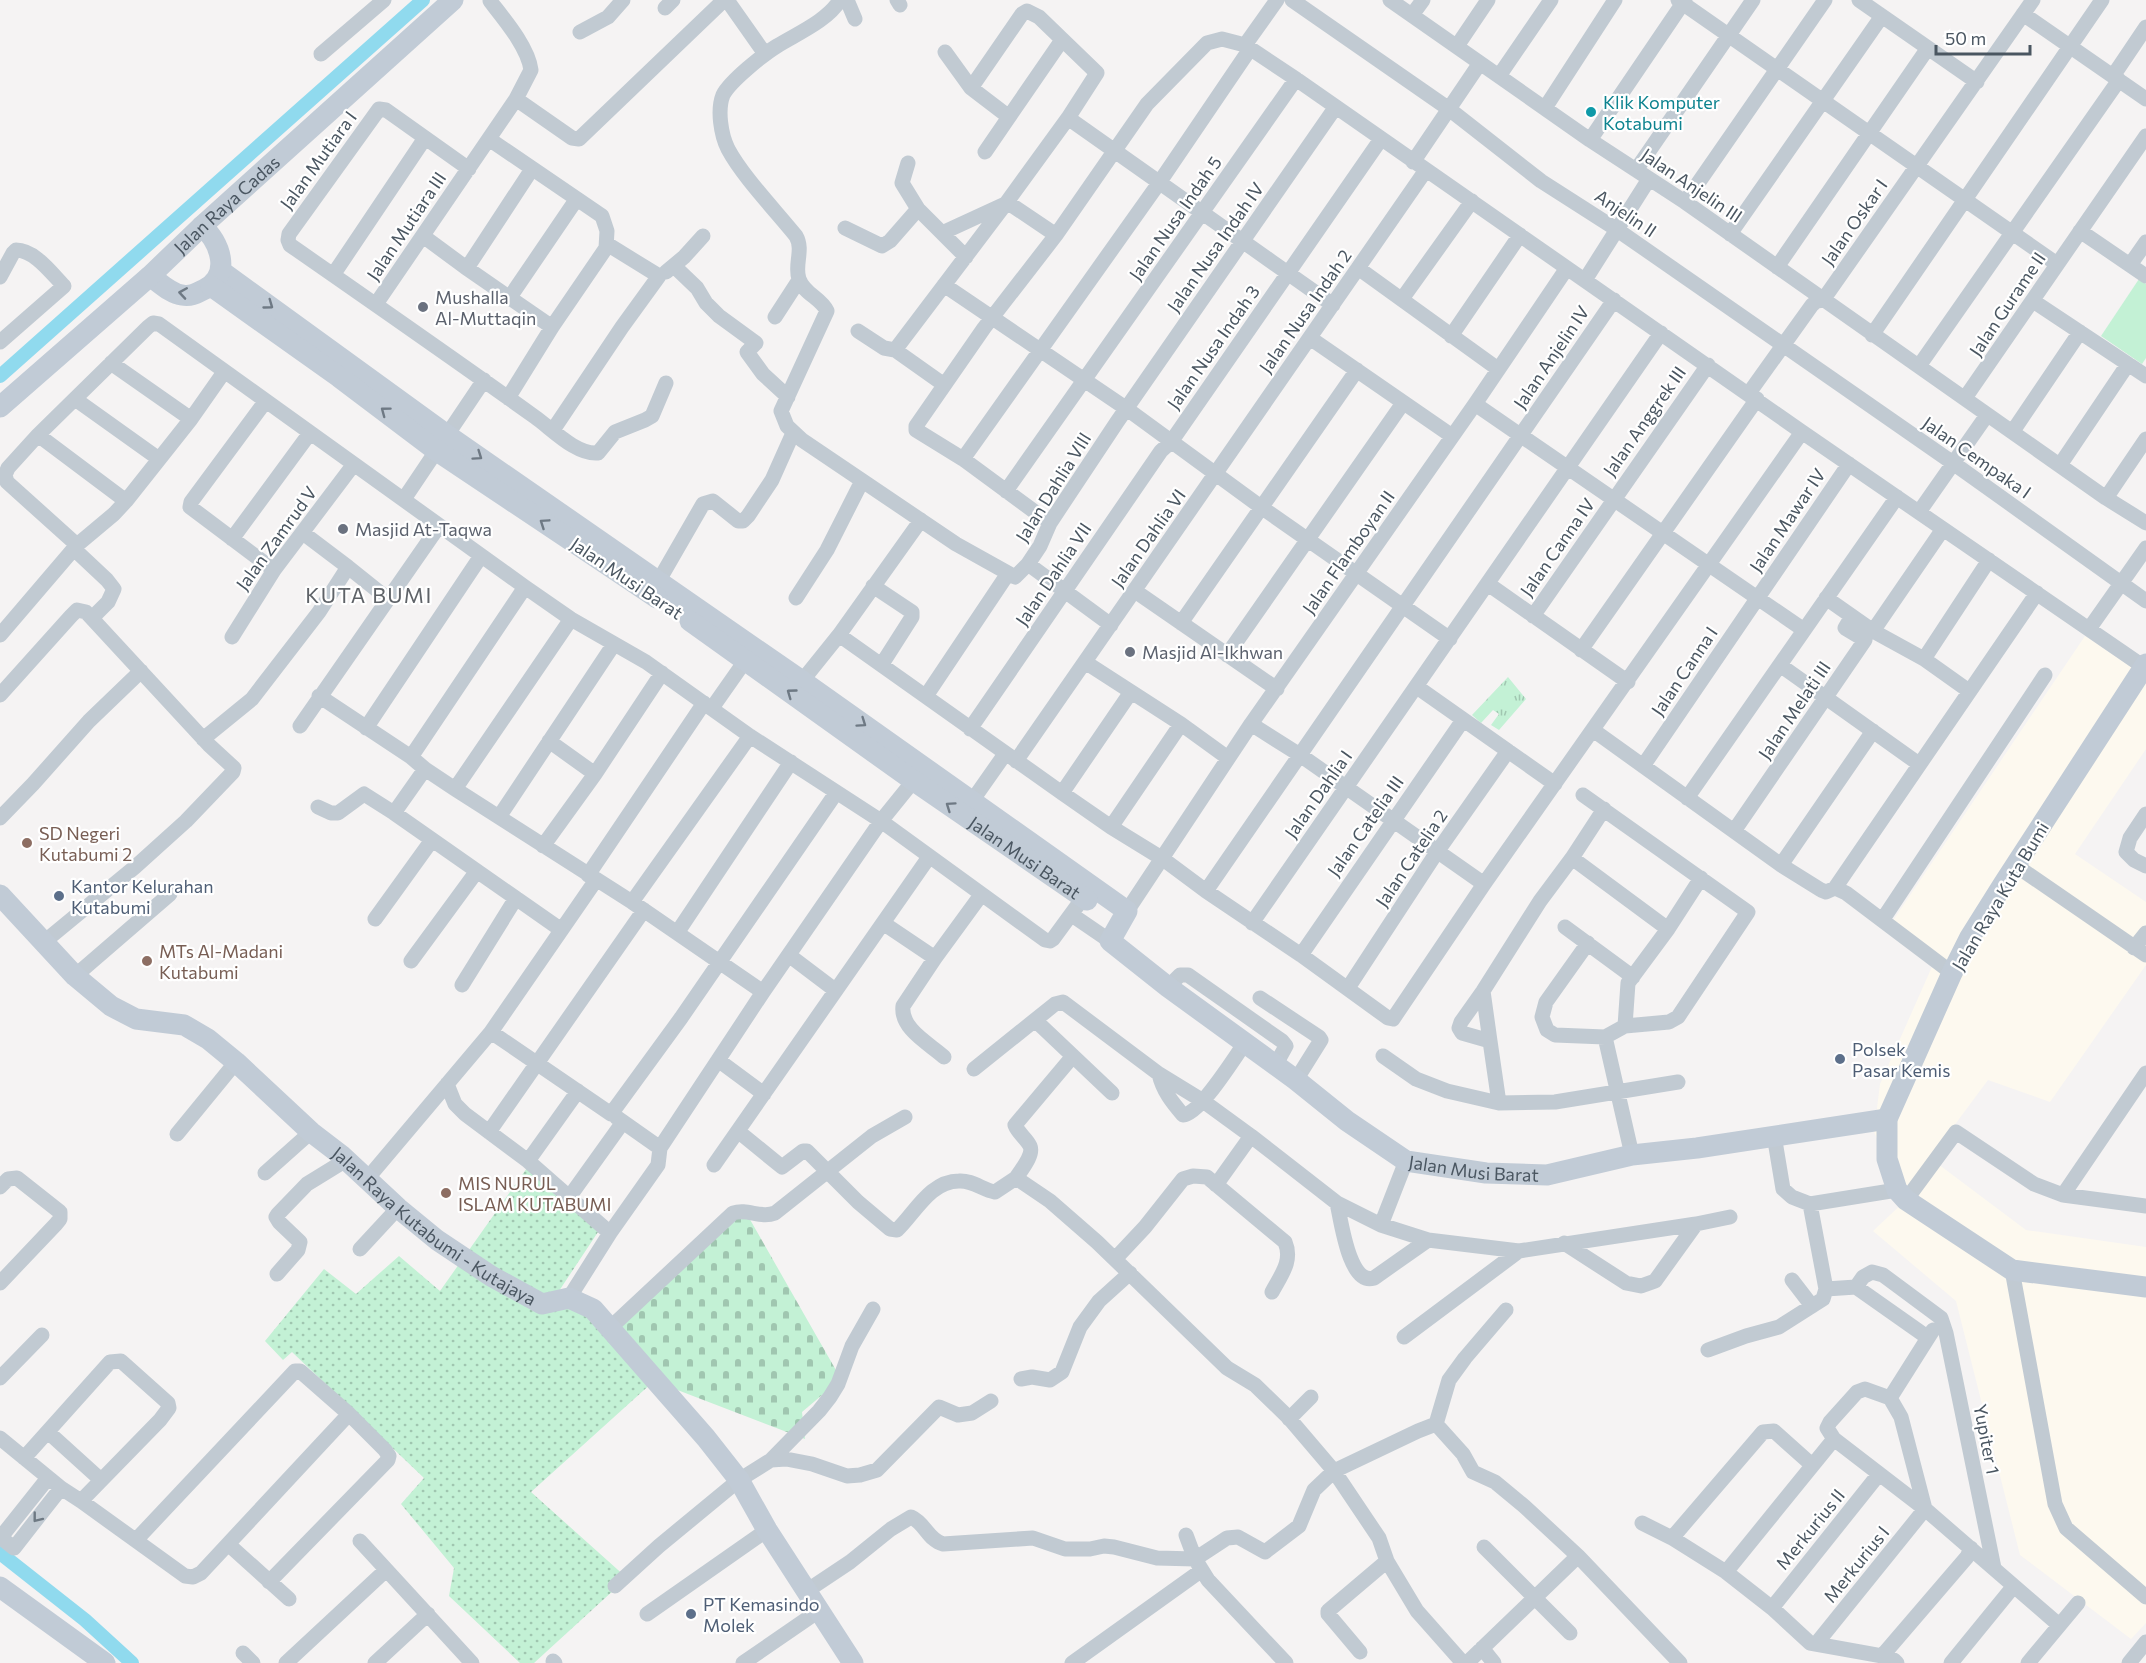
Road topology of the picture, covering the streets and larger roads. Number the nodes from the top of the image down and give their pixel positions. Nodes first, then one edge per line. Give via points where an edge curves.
1 (384, 0) edge
2 (453, 0) edge
3 (623, 0) edge
4 (725, 0) edge
5 (840, 0) edge
6 (847, 0) edge
7 (1277, 0) edge
8 (1292, 0) edge
9 (1390, 0) edge
10 (1423, 0) edge
11 (1488, 0) edge
12 (1551, 0) edge
13 (1753, 0) edge
14 (1825, 0) edge
15 (1859, 0) edge
16 (2033, 0) edge
17 (2102, 0) edge
18 (490, 1) edge
19 (1610, 1) edge
20 (1682, 1) edge
21 (2023, 14) junction
22 (1412, 15) junction
23 (1882, 16) junction
24 (855, 19) dead end
25 (2146, 27) edge
26 (580, 32) dead end
27 (1729, 35) junction
28 (1062, 40) junction
29 (1457, 46) junction
30 (1248, 47) junction
31 (2071, 47) junction
32 (1928, 48) junction
33 (945, 52) dead end
34 (321, 54) dead end
35 (765, 54) junction
36 (1480, 63) junction
37 (1777, 68) junction
38 (1500, 76) junction
39 (2116, 78) junction
40 (1296, 80) junction
41 (1977, 82) junction
42 (971, 88) junction
43 (516, 99) junction
44 (2146, 99) edge
45 (1823, 100) junction
46 (1335, 108) junction
47 (1545, 108) junction
48 (1449, 110) junction
49 (1009, 117) junction
50 (1068, 118) junction
51 (1870, 132) junction
52 (2146, 136) edge
53 (425, 138) junction
54 (489, 139) junction
55 (1381, 139) junction
56 (1590, 140) junction
57 (1114, 150) junction
58 (985, 152) dead end
59 (908, 163) dead end
60 (1420, 166) junction
61 (1917, 167) junction
62 (469, 169) junction
63 (532, 169) junction
64 (1636, 170) junction
65 (1649, 179) junction
66 (1159, 183) junction
67 (576, 200) junction
68 (1966, 200) junction
69 (1472, 201) junction
70 (1008, 202) junction
71 (1685, 202) junction
72 (918, 209) junction
73 (1202, 213) junction
74 (202, 226) junction
75 (845, 228) dead end
76 (1616, 229) junction
77 (2080, 231) junction
78 (2012, 232) junction
79 (942, 233) junction
80 (1730, 234) junction
81 (1520, 235) junction
82 (423, 236) junction
83 (703, 236) dead end
84 (1056, 236) junction
85 (2146, 242) edge
86 (1242, 243) junction
87 (607, 244) junction
88 (966, 257) junction
89 (2057, 264) junction
90 (2130, 265) junction
91 (674, 266) junction
92 (1777, 267) junction
93 (467, 268) junction
94 (1358, 268) junction
95 (1567, 268) junction
96 (1287, 274) junction
97 (333, 275) junction
98 (150, 276) junction
99 (658, 276) junction
100 (2146, 276) edge
101 (0, 277) edge
102 (216, 278) junction
103 (799, 280) junction
104 (1585, 280) junction
105 (944, 285) junction
106 (510, 297) junction
107 (1402, 299) junction
108 (1614, 300) junction
109 (1823, 300) junction
110 (2033, 301) junction
111 (376, 304) junction
112 (1333, 305) junction
113 (774, 317) dead end
114 (993, 318) junction
115 (552, 327) junction
116 (858, 330) dead end
117 (2080, 332) junction
118 (1661, 333) junction
119 (1872, 335) junction
120 (1451, 336) junction
121 (1310, 338) junction
122 (0, 342) edge
123 (1784, 346) junction
124 (895, 350) junction
125 (1041, 350) junction
126 (111, 363) junction
127 (2128, 364) junction
128 (1708, 365) junction
129 (1919, 366) junction
130 (1497, 369) junction
131 (1357, 370) junction
132 (224, 372) junction
133 (2146, 376) edge
134 (484, 380) junction
135 (1085, 380) junction
136 (666, 383) dead end
137 (943, 384) junction
138 (1753, 396) junction
139 (508, 398) junction
140 (788, 398) junction
141 (1965, 398) junction
142 (75, 399) junction
143 (265, 402) junction
144 (1404, 403) junction
145 (1474, 404) junction
146 (0, 407) edge
147 (1127, 409) junction
148 (1987, 415) junction
149 (191, 419) junction
150 (553, 430) junction
151 (2013, 431) junction
152 (1802, 432) junction
153 (310, 433) junction
154 (793, 433) junction
155 (38, 435) junction
156 (1452, 436) junction
157 (1520, 436) junction
158 (2146, 439) edge
159 (1171, 442) junction
160 (442, 443) junction
161 (159, 459) junction
162 (963, 459) junction
163 (1953, 463) junction
164 (354, 464) junction
165 (1849, 464) junction
166 (2060, 465) junction
167 (1568, 468) junction
168 (1216, 473) junction
169 (862, 481) junction
170 (1006, 491) junction
171 (1897, 497) junction
172 (2106, 498) junction
173 (404, 499) junction
174 (1613, 500) junction
175 (126, 501) junction
176 (1261, 507) junction
177 (1919, 512) junction
178 (921, 520) junction
179 (1050, 523) junction
180 (2146, 523) edge
181 (439, 526) junction
182 (1943, 529) junction
183 (303, 533) junction
184 (1662, 534) junction
185 (232, 539) junction
186 (1308, 540) junction
187 (76, 547) junction
188 (2146, 548) edge
189 (481, 556) junction
190 (1989, 560) junction
191 (1028, 564) junction
192 (1708, 566) junction
193 (348, 567) junction
194 (274, 570) junction
195 (1356, 574) junction
196 (1007, 575) junction
197 (2121, 583) junction
198 (1488, 584) junction
199 (873, 586) junction
200 (525, 587) junction
201 (654, 588) junction
202 (1135, 591) junction
203 (1064, 592) junction
204 (2037, 594) junction
205 (388, 598) junction
206 (796, 598) dead end
207 (1757, 598) junction
208 (1826, 598) junction
209 (2146, 600) edge
210 (1403, 606) junction
211 (1533, 616) junction
212 (1852, 616) junction
213 (92, 618) junction
214 (571, 619) junction
215 (1181, 623) junction
216 (1111, 625) junction
217 (2089, 629) junction
218 (1804, 630) junction
219 (1873, 631) junction
220 (839, 635) junction
221 (0, 636) edge
222 (232, 637) dead end
223 (1450, 639) junction
224 (614, 644) junction
225 (1581, 650) junction
226 (749, 654) junction
227 (1227, 655) junction
228 (1924, 659) junction
229 (1086, 662) junction
230 (882, 664) junction
231 (1780, 665) junction
232 (2144, 670) edge
233 (141, 671) junction
234 (662, 673) junction
235 (2044, 675) dead end
236 (802, 681) junction
237 (1628, 682) junction
238 (1417, 687) junction
239 (1277, 689) junction
240 (1969, 691) junction
241 (1131, 692) junction
242 (0, 695) edge
243 (319, 696) junction
244 (926, 696) junction
245 (1827, 698) junction
246 (708, 706) junction
247 (1463, 720) junction
248 (1181, 724) junction
249 (1251, 724) junction
250 (300, 726) dead end
251 (366, 728) junction
252 (970, 729) junction
253 (1593, 730) junction
254 (1873, 730) junction
255 (750, 736) junction
256 (203, 739) junction
257 (549, 741) junction
258 (1508, 751) junction
259 (1300, 755) junction
260 (411, 757) junction
261 (1011, 758) junction
262 (1228, 758) junction
263 (791, 762) junction
264 (1919, 764) junction
265 (1643, 766) junction
266 (425, 769) junction
267 (595, 774) junction
268 (919, 774) junction
269 (1555, 784) junction
270 (455, 789) junction
271 (1345, 789) junction
272 (836, 793) junction
273 (1062, 794) junction
274 (1583, 795) dead end
275 (1687, 798) junction
276 (972, 801) junction
277 (318, 807) dead end
278 (1604, 809) junction
279 (394, 813) junction
280 (2146, 814) edge
281 (499, 817) junction
282 (0, 818) edge
283 (881, 821) junction
284 (1392, 821) junction
285 (1110, 827) junction
286 (1734, 831) junction
287 (432, 840) junction
288 (543, 846) junction
289 (1437, 852) junction
290 (929, 857) junction
291 (1572, 858) junction
292 (1162, 859) junction
293 (1781, 865) junction
294 (2015, 865) junction
295 (2146, 866) edge
296 (477, 871) junction
297 (592, 877) junction
298 (1701, 878) junction
299 (1484, 884) junction
300 (1835, 888) junction
301 (1206, 891) junction
302 (170, 894) dead end
303 (981, 895) junction
304 (516, 898) junction
305 (2, 899) edge
306 (638, 906) junction
307 (1077, 906) junction
308 (1124, 916) junction
309 (375, 919) dead end
310 (1883, 919) junction
311 (1252, 922) junction
312 (883, 923) junction
313 (1565, 927) dead end
314 (560, 929) junction
315 (1668, 929) junction
316 (677, 933) junction
317 (2146, 933) edge
318 (1110, 941) junction
319 (44, 942) junction
320 (1588, 943) junction
321 (2140, 951) edge
322 (1301, 955) junction
323 (790, 956) junction
324 (935, 958) junction
325 (719, 961) junction
326 (411, 962) dead end
327 (1953, 973) junction
328 (75, 976) junction
329 (1633, 977) junction
330 (462, 985) dead end
331 (1168, 987) junction
332 (1348, 988) junction
333 (835, 990) junction
334 (1483, 991) junction
335 (763, 992) junction
336 (1260, 998) dead end
337 (1036, 1021) junction
338 (1625, 1026) junction
339 (491, 1032) junction
340 (1605, 1037) junction
341 (1490, 1041) junction
342 (1245, 1043) junction
343 (1073, 1056) junction
344 (1383, 1056) dead end
345 (944, 1057) dead end
346 (718, 1060) junction
347 (237, 1062) junction
348 (536, 1062) junction
349 (1275, 1066) junction
350 (974, 1069) dead end
351 (2146, 1072) edge
352 (1159, 1074) junction
353 (1296, 1080) junction
354 (1678, 1082) dead end
355 (447, 1084) junction
356 (578, 1091) junction
357 (1618, 1091) junction
358 (1112, 1093) dead end
359 (764, 1094) junction
360 (1203, 1101) junction
361 (1500, 1103) junction
362 (905, 1117) dead end
363 (617, 1118) junction
364 (1887, 1119) junction
365 (311, 1132) junction
366 (489, 1132) junction
367 (739, 1132) junction
368 (177, 1134) dead end
369 (1774, 1135) junction
370 (1251, 1136) junction
371 (660, 1148) junction
372 (1632, 1155) junction
373 (346, 1160) junction
374 (528, 1161) junction
375 (1406, 1161) junction
376 (714, 1165) dead end
377 (826, 1172) junction
378 (265, 1173) dead end
379 (1016, 1178) junction
380 (367, 1179) junction
381 (1216, 1185) junction
382 (0, 1187) edge
383 (1902, 1195) junction
384 (2063, 1195) junction
385 (570, 1196) junction
386 (1337, 1203) junction
387 (1810, 1204) junction
388 (2146, 1206) edge
389 (398, 1208) junction
390 (1730, 1217) dead end
391 (1696, 1224) junction
392 (1381, 1225) junction
393 (610, 1233) junction
394 (1428, 1240) junction
395 (1564, 1243) junction
396 (360, 1249) dead end
397 (1519, 1251) junction
398 (1115, 1258) junction
399 (2012, 1270) junction
400 (1130, 1273) junction
401 (277, 1274) dead end
402 (1792, 1280) dead end
403 (0, 1283) edge
404 (1856, 1287) junction
405 (2146, 1287) edge
406 (1826, 1289) junction
407 (1272, 1292) dead end
408 (569, 1298) junction
409 (1812, 1306) junction
410 (873, 1309) dead end
411 (1506, 1310) dead end
412 (1941, 1318) junction
413 (610, 1328) junction
414 (42, 1335) dead end
415 (1404, 1337) dead end
416 (1927, 1337) junction
417 (1708, 1350) dead end
418 (0, 1378) edge
419 (1021, 1379) dead end
420 (1311, 1397) dead end
421 (1890, 1398) junction
422 (991, 1401) dead end
423 (349, 1414) junction
424 (1289, 1419) junction
425 (1436, 1424) junction
426 (48, 1432) junction
427 (0, 1438) edge
428 (1834, 1439) junction
429 (24, 1458) junction
430 (771, 1460) junction
431 (1812, 1465) junction
432 (1334, 1471) junction
433 (1879, 1474) junction
434 (48, 1478) junction
435 (101, 1480) junction
436 (739, 1480) junction
437 (61, 1488) junction
438 (81, 1501) junction
439 (1925, 1509) junction
440 (1642, 1523) dead end
441 (767, 1530) junction
442 (1186, 1535) dead end
443 (0, 1537) edge
444 (1672, 1538) junction
445 (136, 1540) junction
446 (360, 1541) dead end
447 (228, 1544) junction
448 (1484, 1547) dead end
449 (1969, 1552) junction
450 (1578, 1556) junction
451 (1387, 1561) junction
452 (1199, 1565) junction
453 (1994, 1568) junction
454 (385, 1571) junction
455 (1726, 1572) junction
456 (269, 1582) junction
457 (615, 1586) dead end
458 (0, 1587) edge
459 (2013, 1587) junction
460 (808, 1590) junction
461 (2146, 1597) edge
462 (289, 1599) dead end
463 (1534, 1599) junction
464 (2078, 1603) dead end
465 (1772, 1608) junction
466 (820, 1610) junction
467 (428, 1614) junction
468 (647, 1614) dead end
469 (2059, 1625) junction
470 (1570, 1633) dead end
471 (2146, 1642) edge
472 (1816, 1644) junction
473 (1482, 1648) junction
474 (1360, 1652) dead end
475 (1882, 1656) junction
476 (1092, 1657) edge
477 (465, 1661) edge
478 (105, 1663) edge
479 (286, 1663) edge
480 (375, 1663) edge
481 (743, 1663) edge
482 (853, 1663) edge
483 (1072, 1663) edge
484 (1286, 1663) edge
485 (1465, 1663) edge
486 (1494, 1663) edge
487 (1680, 1663) edge
488 (1897, 1663) edge
489 (1951, 1663) edge
490 (2028, 1663) edge
491 (2129, 1663) edge

1 - 34 street
2 - 74 street, Jalan Raya Cadas
3 - 26 street via 608,17
4 - 35 street
4 - 43 street via 579,139
5 - 35 street via 816,22
6 - 24 street
7 - 30 street
8 - 48 street, Anjelin II
9 - 22 street, Jalan Anjelin III
10 - 22 street
11 - 29 street
12 - 38 street
13 - 27 street
14 - 37 street
15 - 23 street
16 - 21 street, Jalan Oskar I
17 - 31 street
18 - 43 street, Jalan Mutiara III via 530,63 531,70
19 - 47 street
20 - 27 street
20 - 56 street
21 - 31 street
21 - 41 street, Jalan Oskar I
22 - 29 street, Jalan Anjelin III
23 - 32 street
23 - 45 street
25 - 39 street
27 - 37 street
27 - 64 street
28 - 42 street via 1039,17 1027,11
28 - 49 street
28 - 50 street via 1097,73
29 - 36 street, Jalan Anjelin III
30 - 40 street
30 - 57 street via 1222,39 1207,43 1147,104
30 - 66 street
31 - 39 street
31 - 68 street
32 - 41 street
32 - 51 street
33 - 42 street
35 - 103 street via 724,94 720,107 724,137 736,162 799,241
36 - 38 street, Jalan Anjelin III
36 - 48 street, Jalan Nusa Indah 2
37 - 45 street
37 - 71 street
38 - 47 street, Jalan Anjelin III
39 - 44 street
39 - 78 street
40 - 46 street
40 - 73 street, Jalan Nusa Indah 5
41 - 61 street, Jalan Oskar I
42 - 49 street
43 - 54 street, Jalan Mutiara III
45 - 51 street
45 - 80 street
46 - 55 street
46 - 86 street, Jalan Nusa Indah IV
47 - 56 street, Jalan Anjelin III
48 - 60 street, Jalan Nusa Indah 2
48 - 76 street, Anjelin II via 1541,181
49 - 58 street
50 - 57 street
50 - 70 street
51 - 61 street
51 - 92 street
52 - 77 street, Jalan Gurame II
53 - 62 street
53 - 97 street
53 - 97 street, Jalan Mutiara I via 379,109 289,234 290,245
54 - 62 street, Jalan Mutiara III
54 - 63 street
55 - 60 street
55 - 96 street, Jalan Nusa Indah 3
56 - 64 street, Jalan Anjelin III
57 - 66 street
57 - 84 street
59 - 72 street via 902,183
60 - 69 street
60 - 94 street, Jalan Nusa Indah 2
61 - 68 street
61 - 109 street, Jalan Oskar I
62 - 82 street, Jalan Mutiara III
63 - 67 street
63 - 93 street
64 - 65 street, Jalan Anjelin III
65 - 71 street, Jalan Anjelin III
65 - 76 street
66 - 73 street
66 - 125 street
67 - 87 street via 602,216
67 - 106 street
68 - 78 street
68 - 119 street
69 - 81 street
69 - 107 street
70 - 79 street
70 - 84 street
70 - 88 street
71 - 80 street, Jalan Anjelin III
72 - 75 street via 882,246
72 - 79 street
73 - 86 street
73 - 135 street, Jalan Nusa Indah 5
74 - 98 street, Jalan Raya Cadas
74 - 102 street via 213,236 221,258
76 - 104 street
76 - 123 street, Anjelin II
77 - 89 street, Jalan Gurame II
77 - 90 street
78 - 89 street
78 - 129 street
79 - 88 street
80 - 92 street, Jalan Anjelin III
81 - 95 street
81 - 120 street
82 - 93 street
82 - 111 street, Jalan Mutiara III
83 - 91 street
84 - 114 street
85 - 90 street
86 - 96 street
86 - 147 street, Jalan Nusa Indah IV
87 - 99 street
87 - 115 street
88 - 105 street
89 - 110 street, Jalan Gurame II
90 - 100 street
91 - 99 street
91 - 140 street via 719,316 756,343 747,352
92 - 109 street, Jalan Anjelin III
93 - 106 street
94 - 107 street
94 - 112 street, Jalan Nusa Indah 2
95 - 104 street
95 - 130 street, Jalan Flamboyan II
96 - 112 street
96 - 159 street, Jalan Nusa Indah 3
97 - 111 street
102 -> 98 street via 194,295 179,295
98 - 146 street, Jalan Raya Cadas
99 - 150 street
101 - 122 street via 13,253 21,250 43,264 64,286
102 - 160 street, Jalan Musi Barat
103 - 113 street
103 - 140 street via 827,311
104 - 108 street
105 - 114 street
105 - 124 street
106 - 115 street
107 - 120 street
108 - 118 street
108 - 157 street, Jalan Anjelin IV
109 - 119 street, Jalan Anjelin III
109 - 123 street, Jalan Oskar I via 1812,305
110 - 117 street
110 - 141 street, Jalan Gurame II
111 - 134 street
112 - 121 street, Jalan Nusa Indah 2
114 - 125 street
114 - 137 street
115 - 139 street
116 - 124 street via 884,348
117 - 127 street
117 - 151 street
118 - 128 street
118 - 167 street, Jalan Dahlia I
119 - 129 street, Jalan Anjelin III
120 - 130 street
121 - 131 street
121 - 168 street, Jalan Nusa Indah 2
123 - 138 street, Jalan Oskar I
123 - 163 street, Jalan Cempaka I
124 - 137 street
125 - 135 street
125 - 162 street
126 - 132 street via 153,323
126 - 142 street
126 - 149 street
127 - 133 street
127 - 166 street
128 - 138 street
128 - 174 street, Jalan Anggrek III
129 - 141 street, Jalan Anjelin III
130 - 145 street, Jalan Flamboyan II
131 - 144 street
131 - 176 street
132 - 143 street
132 - 149 street
134 - 139 street
134 - 160 street
135 - 147 street
135 - 170 street, Jalan Nusa Indah 5
136 - 150 street via 652,416 615,432 598,453 574,446
137 - 162 street via 916,430
138 - 152 street
138 - 184 street, Jalan Oskar I
139 - 150 street
140 - 154 street via 781,411
141 - 148 street, Jalan Anjelin III
142 - 155 street
142 - 161 street
143 - 153 street
143 - 185 street via 191,502 192,510
144 - 156 street
144 - 186 street
145 - 156 street, Jalan Flamboyan II
145 - 157 street
147 - 159 street
147 - 179 street, Jalan Dahlia VIII
148 - 151 street, Jalan Anjelin III
148 - 163 street
149 - 161 street
151 - 166 street, Jalan Anjelin III
152 - 165 street
152 - 192 street
153 - 164 street
153 - 185 street
154 - 169 street
154 - 201 street via 772,480 748,516 738,521 712,501 703,504
155 - 175 street
155 - 187 street via 9,468 7,482
156 - 195 street, Jalan Flamboyan II
157 - 167 street
157 - 210 street, Jalan Anjelin IV
158 - 172 street
159 - 168 street
159 - 203 street, Jalan Dahlia VII
160 - 173 street
160 - 201 street, Jalan Musi Barat
161 - 175 street
162 - 170 street
163 - 177 street
163 - 197 street, Jalan Cempaka I
164 - 173 street
164 - 183 street, Jalan Zamrud V
165 - 171 street
165 - 207 street, Jalan Mawar IV
166 - 172 street, Jalan Anjelin III
167 - 174 street
167 - 198 street, Jalan Dahlia I
168 - 176 street
168 - 202 street, Jalan Dahlia VI
169 - 178 street
169 - 206 street via 827,550
170 - 179 street
171 - 177 street
171 - 208 street
172 - 180 street, Jalan Anjelin III
173 - 181 street
174 - 184 street
174 - 211 street, Jalan Canna IV
175 - 187 street
176 - 186 street
176 - 215 street
177 - 182 street
178 - 196 street
178 - 199 street
179 - 191 street, Jalan Dahlia VIII
181 - 189 street
181 - 205 street
182 - 190 street
182 - 219 street
183 - 193 street
183 - 194 street, Jalan Zamrud V
184 - 192 street
184 - 225 street, Jalan Oskar I
185 - 194 street
186 - 195 street
186 - 227 street
187 - 213 street via 114,589 108,602
187 - 221 street
188 - 197 street
189 - 200 street
189 - 251 street
190 - 204 street
190 - 228 street
191 - 196 street, Jalan Dahlia VIII via 1015,577
191 - 203 street
192 - 207 street
192 - 237 street
193 - 205 street
193 - 256 street via 319,612 252,699
194 - 222 street, Jalan Zamrud V
195 - 210 street
195 - 239 street, Jalan Flamboyan II
196 - 244 street
197 - 209 street, Jalan Cempaka I
197 - 217 street
198 - 211 street
198 - 223 street, Jalan Dahlia I
199 - 220 street
199 - 230 street via 912,612
200 - 214 street
200 - 260 street
201 - 226 street, Jalan Musi Barat
202 - 215 street
202 - 216 street, Jalan Dahlia VI
203 - 216 street
203 - 252 street, Jalan Dahlia VII
204 - 217 street
204 - 240 street
205 - 243 street
207 - 218 street
207 - 265 street, Jalan Canna I
208 - 212 street
208 - 218 street
210 - 223 street
210 - 259 street, Jalan Anjelin IV
211 - 225 street
212 - 219 street
212 - 245 street, Jalan Melati III via 1845,628 1865,640
213 - 233 street
213 - 242 street via 77,610
214 - 224 street
214 - 270 street
215 - 227 street
216 - 229 street, Jalan Dahlia VI
217 - 232 street
218 - 231 street
219 - 228 street
220 - 230 street
220 - 236 street
223 - 238 street, Jalan Dahlia I
224 - 234 street
224 - 257 street
225 - 237 street
226 - 236 street, Jalan Musi Barat
226 - 246 street
268 -> 226 street, Jalan Musi Barat
227 - 239 street
228 - 240 street
229 - 241 street
229 - 261 street, Jalan Dahlia VI
230 - 244 street
231 - 245 street
231 - 275 street
232 - 294 street, Jalan Raya Kuta Bumi
233 - 256 street
233 - 282 street
234 - 246 street
234 - 267 street
235 - 310 street
236 -> 268 street, Jalan Musi Barat
237 - 253 street
238 - 247 street
238 - 271 street, Jalan Dahlia I
239 - 249 street, Jalan Flamboyan II
240 - 264 street
241 - 248 street
241 - 273 street
243 - 250 street
243 - 251 street
244 - 252 street
245 - 254 street
245 - 286 street, Jalan Melati III
246 - 255 street
246 - 297 street
247 - 258 street
247 - 284 street, Jalan Catelia III
248 - 262 street
248 - 285 street
249 - 259 street
249 - 262 street, Jalan Flamboyan II
251 - 260 street
252 - 261 street
253 - 265 street
253 - 269 street
254 - 264 street
254 - 293 street
255 - 263 street
255 - 306 street
256 - 319 street via 234,768 233,772 135,867
257 - 267 street
257 - 281 street
258 - 269 street
258 - 289 street, Jalan Catelia 2
259 - 271 street
259 - 301 street, Jalan Anjelin IV
260 - 266 street
261 - 273 street
261 - 276 street, Jalan Dahlia VI
262 - 292 street, Jalan Flamboyan II
263 - 272 street
263 - 316 street
264 - 300 street
265 - 275 street
266 - 270 street
266 - 279 street
267 - 288 street
268 - 276 street, Jalan Musi Barat
268 - 283 street
307 -> 268 street, Jalan Musi Barat
269 - 299 street
270 - 281 street
271 - 284 street
271 - 311 street, Jalan Dahlia I
272 - 283 street
272 - 325 street
273 - 285 street
274 - 278 street
275 - 286 street
276 - 308 street, Jalan Musi Barat
277 - 279 street via 338,813 364,794
278 - 291 street
278 - 298 street
279 - 287 street
280 - 295 street via 2126,852
281 - 288 street
283 - 290 street
283 - 323 street
284 - 289 street
284 - 322 street, Jalan Catelia III
285 - 292 street
286 - 293 street
287 - 296 street
287 - 309 street
288 - 297 street
289 - 299 street
289 - 332 street, Jalan Catelia 2
290 - 303 street
290 - 312 street
291 - 315 street
291 - 334 street
292 - 301 street
292 - 308 street, Jalan Flamboyan II
293 - 300 street via 1821,890
294 - 321 street
294 - 327 street, Jalan Raya Kuta Bumi via 1970,937
296 - 304 street
296 - 326 street
297 - 306 street
297 - 314 street
298 - 315 street
298 - 338 street via 1744,908 1748,912 1746,917 1678,1017 1669,1022
299 - 332 street via 1392,1019
300 - 310 street
301 - 311 street
302 - 328 street
303 - 307 street via 1050,941
303 - 324 street
304 - 314 street
304 - 330 street
305 - 319 street, Jalan Raya Kutabumi - Kutajaya
306 - 316 street
306 - 348 street
307 - 308 street, Jalan Musi Barat
307 - 318 street
308 - 318 street
310 - 327 street
311 - 322 street
312 - 324 street
312 - 333 street
313 - 320 street
314 - 339 street
315 - 329 street
316 - 325 street
317 - 321 street
318 - 331 street, Jalan Musi Barat
319 - 328 street, Jalan Raya Kutabumi - Kutajaya
320 - 329 street
320 - 340 street via 1546,1002 1542,1017 1546,1030 1555,1035
322 - 332 street
323 - 333 street
323 - 335 street
324 - 345 street via 902,1011 914,1032
325 - 335 street
325 - 363 street
327 - 364 street, Jalan Raya Kuta Bumi
328 - 347 street, Jalan Raya Kutabumi - Kutajaya via 111,1006 136,1019 184,1025
329 - 338 street via 1626,986
331 - 342 street, Jalan Musi Barat
331 - 349 street via 1180,975 1188,975 1282,1041 1286,1046
333 - 359 street
334 - 341 street
334 - 341 street via 1459,1028 1462,1033
335 - 346 street
336 - 353 street via 1321,1040
337 - 343 street
337 - 350 street
337 - 352 street via 1063,1002
338 - 340 street
339 - 348 street
339 - 355 street
340 - 357 street
341 - 361 street
342 - 349 street, Jalan Musi Barat
342 - 360 street
343 - 358 street
343 - 379 street via 1015,1125 1031,1152
344 - 361 street via 1416,1079 1447,1091
346 - 359 street
346 - 371 street
347 - 365 street, Jalan Raya Kutabumi - Kutajaya
347 - 368 street
348 - 356 street
348 - 366 street
349 - 353 street, Jalan Musi Barat
351 - 384 street
352 - 360 street
352 - 360 street via 1170,1100 1183,1115
353 - 375 street, Jalan Musi Barat
354 - 357 street
355 - 366 street via 455,1104
355 - 380 street
356 - 363 street
356 - 374 street
357 - 361 street via 1555,1102
357 - 372 street
359 - 367 street
360 - 370 street
362 - 377 street via 872,1136
363 - 371 street
363 - 385 street
364 - 369 street, Jalan Musi Barat
364 - 383 street, Jalan Raya Kuta Bumi via 1887,1160
365 - 373 street, Jalan Raya Kutabumi - Kutajaya
365 - 378 street
366 - 374 street
367 - 376 street
367 - 377 street via 782,1167 807,1151
369 - 372 street, Jalan Musi Barat
369 - 387 street via 1783,1189
370 - 381 street
370 - 386 street
371 - 393 street via 658,1165
372 - 375 street, Jalan Musi Barat via 1547,1175 1486,1173
373 - 380 street, Jalan Raya Kutabumi - Kutajaya
373 - 401 street via 307,1184 276,1217 300,1242 298,1250
374 - 385 street
375 - 392 street
377 - 379 street via 890,1229 897,1230 927,1195 942,1186 961,1181 996,1192
377 - 413 street via 775,1213 733,1213
379 - 398 street via 1050,1201
380 - 389 street, Jalan Raya Kutabumi - Kutajaya
381 - 398 street via 1207,1177 1183,1179
381 - 407 street via 1285,1242 1289,1259
382 - 403 street via 8,1179 17,1178 60,1212 56,1224
383 - 384 street via 1956,1132 2034,1184
383 - 387 street
383 - 399 street
384 - 388 street
385 - 393 street
386 - 392 street
386 - 394 street via 1349,1257 1363,1278 1374,1278
387 - 406 street
389 - 396 street
389 - 408 street, Jalan Raya Kutabumi - Kutajaya via 437,1240 525,1296 542,1304
390 - 391 street
391 - 395 street
391 - 395 street via 1655,1281 1641,1286 1626,1283
392 - 394 street
393 - 408 street
394 - 397 street
395 - 397 street
397 - 415 street
398 - 400 street
399 - 405 street
399 - 461 street via 2055,1504 2066,1528
400 - 419 street via 1099,1301 1080,1327 1062,1372 1050,1380
400 - 424 street via 1227,1368 1255,1385
402 - 409 street
404 - 406 street
404 - 412 street via 1863,1276 1872,1272 1883,1275
404 - 416 street
406 - 409 street via 1823,1299
408 - 413 street via 593,1309
409 - 417 street via 1779,1327
410 - 430 street via 830,1397
411 - 425 street via 1449,1380
412 - 416 street
412 - 453 street, Yupiter 1
413 - 436 street
414 - 418 street
416 - 421 street
420 - 424 street
421 - 428 street via 1865,1389 1857,1392 1827,1428
421 - 439 street via 1901,1417
422 - 430 street via 972,1413 958,1415 939,1407 877,1470 860,1475 846,1476 786,1459
423 - 445 street via 296,1371
423 - 447 street
423 - 456 street via 385,1450 388,1460
424 - 432 street
425 - 432 street
425 - 450 street via 1463,1454 1473,1472 1495,1482
426 - 429 street
426 - 435 street
426 - 435 street via 110,1362 121,1361 168,1403 169,1408 160,1420
427 - 429 street
428 - 431 street
428 - 433 street
429 - 434 street
430 - 436 street
431 - 444 street via 1774,1431 1763,1432
431 - 455 street
432 - 451 street via 1379,1538
432 - 452 street via 1314,1490 1299,1526 1269,1551 1263,1552 1238,1537 1227,1538
433 - 439 street
433 - 465 street, Merkurius II
434 - 437 street
434 - 443 street
435 - 438 street
436 - 441 street
436 - 457 street
437 - 438 street
437 -> 443 street via 14,1548
438 - 445 street
439 - 449 street
439 - 472 street, Merkurius I
440 - 444 street
441 - 460 street
441 - 468 street
442 - 452 street
444 - 455 street
445 - 447 street via 185,1576 193,1577
446 - 454 street
447 - 456 street
448 - 463 street
449 - 453 street
449 - 475 street
450 - 463 street
450 - 487 street
451 - 474 street via 1328,1611
451 - 485 street via 1417,1611
452 - 460 street via 1114,1547 1065,1549 1033,1538 943,1544 911,1517
452 - 476 street
452 - 484 street via 1208,1580
453 - 459 street
454 - 467 street
454 - 479 street
455 - 465 street
456 - 462 street
458 - 478 street
459 - 469 street
459 - 489 street
460 - 466 street
463 - 470 street
463 - 473 street
464 - 469 street
465 - 472 street via 1810,1643
466 - 481 street
466 - 482 street
467 - 477 street
467 - 480 street
469 - 490 street
471 - 491 street
472 - 475 street
473 - 485 street
473 - 486 street
475 - 488 street
476 - 483 street

